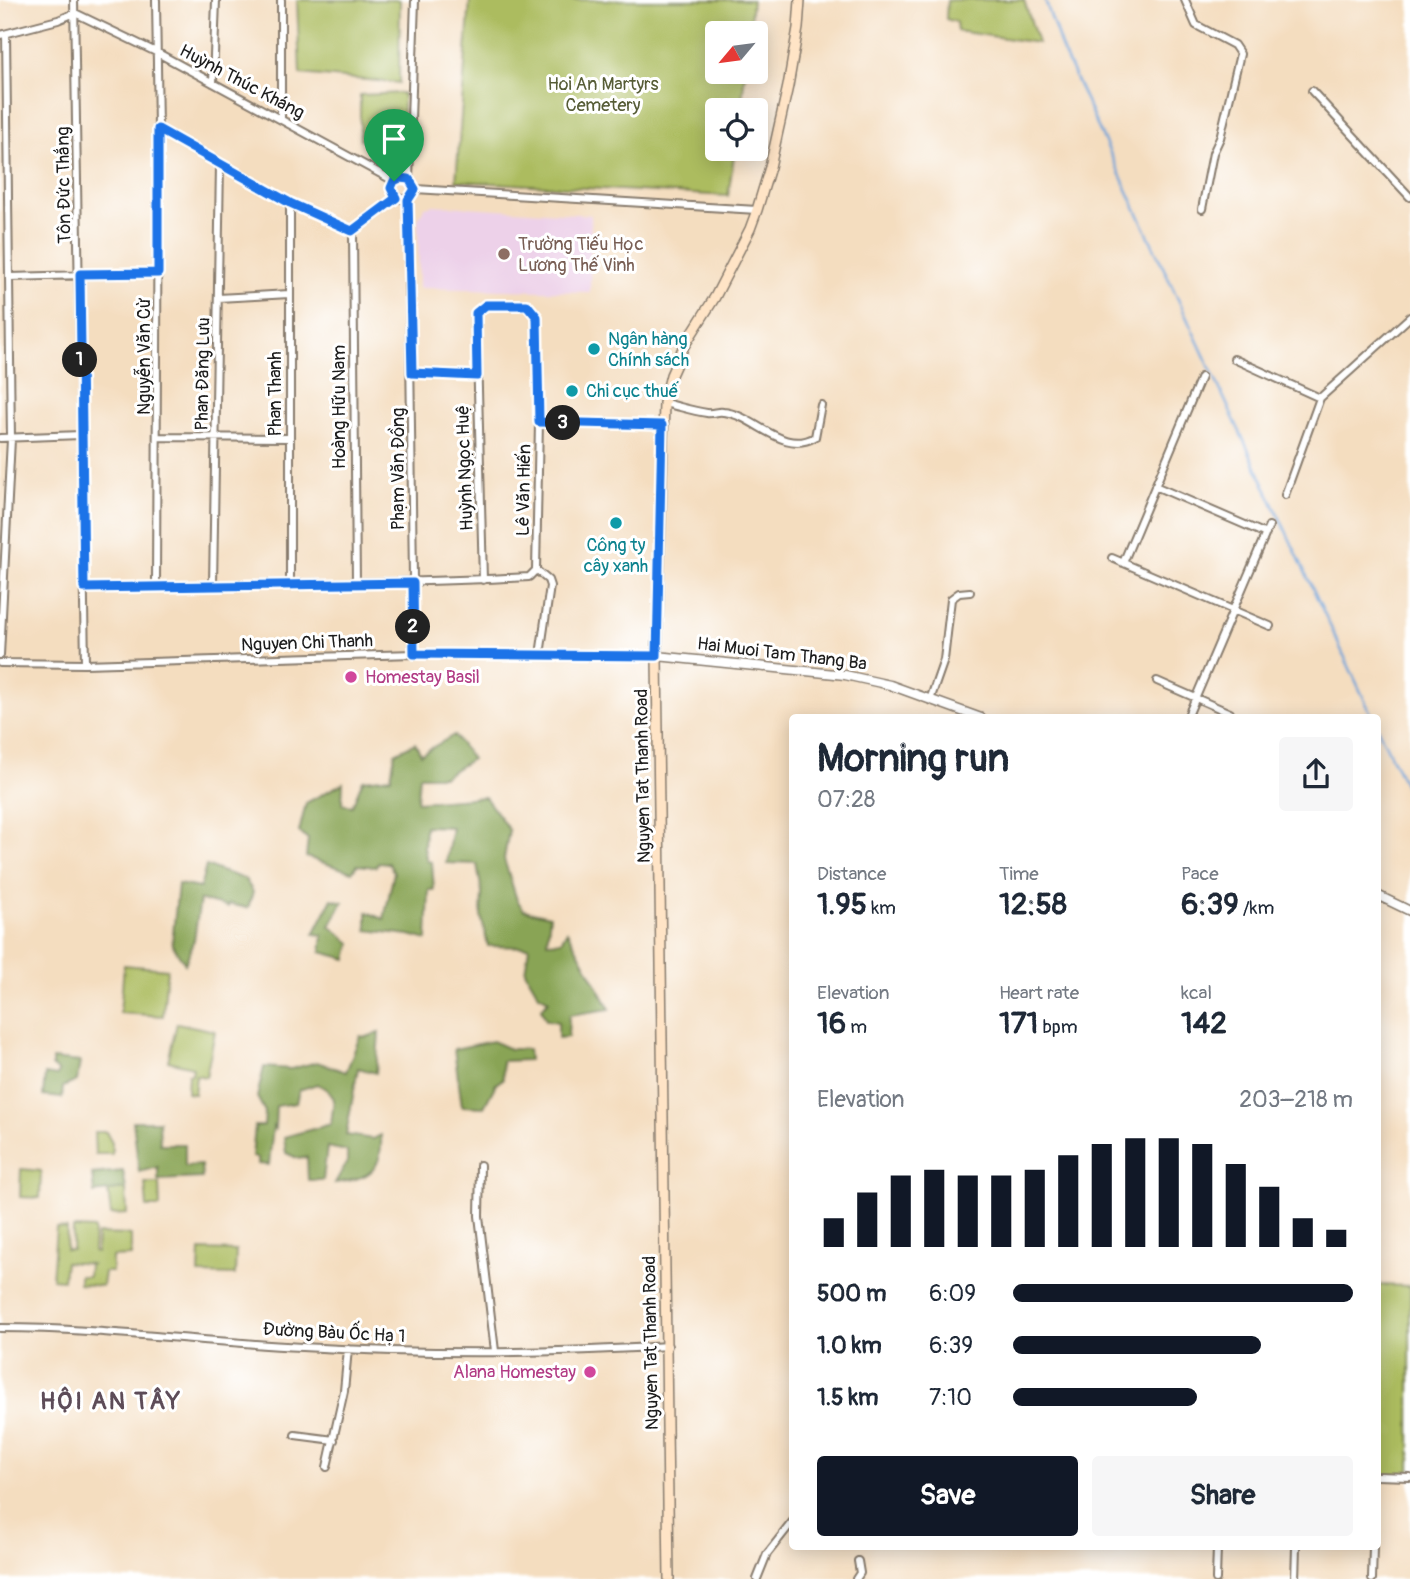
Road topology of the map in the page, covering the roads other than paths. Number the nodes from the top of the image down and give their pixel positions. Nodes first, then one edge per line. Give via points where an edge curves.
1 (74, 0) edge
2 (156, 0) edge
3 (216, 0) edge
4 (281, 0) edge
5 (415, 0) edge
6 (800, 0) edge
7 (1185, 0) edge
8 (75, 13) junction
9 (3, 35) edge
10 (156, 52) junction
11 (213, 83) junction
12 (1312, 91) dead end
13 (281, 118) junction
14 (158, 129) junction
15 (220, 163) junction
16 (409, 179) junction
17 (394, 181) junction
18 (415, 189) junction
19 (1410, 197) edge
20 (396, 198) junction
21 (408, 200) junction
22 (290, 203) junction
23 (1202, 209) dead end
24 (757, 210) junction
25 (352, 231) junction
26 (158, 273) junction
27 (80, 274) junction
28 (10, 277) junction
29 (289, 294) junction
30 (218, 298) junction
31 (476, 313) joint
32 (1410, 317) edge
33 (1234, 359) dead end
34 (412, 373) junction
35 (477, 376) junction
36 (1201, 377) dead end
37 (1320, 398) junction
38 (664, 403) junction
39 (821, 405) dead end
40 (539, 422) junction
41 (662, 425) junction
42 (80, 435) junction
43 (0, 438) edge
44 (158, 438) junction
45 (215, 438) junction
46 (289, 438) junction
47 (11, 439) junction
48 (1155, 486) junction
49 (1285, 495) dead end
50 (1269, 526) dead end
51 (1266, 534) junction
52 (1112, 558) dead end
53 (1123, 563) junction
54 (536, 569) junction
55 (483, 580) junction
56 (356, 583) junction
57 (413, 583) junction
58 (213, 585) junction
59 (290, 585) junction
60 (156, 586) junction
61 (84, 588) junction
62 (970, 592) dead end
63 (1233, 610) junction
64 (1270, 626) dead end
65 (414, 654) junction
66 (0, 655) edge
67 (540, 655) junction
68 (657, 656) junction
69 (0, 663) edge
70 (85, 664) junction
71 (1157, 681) dead end
72 (1195, 698) junction
73 (930, 700) junction
74 (1230, 713) dead end
75 (970, 714) edge
76 (1188, 714) edge
77 (1381, 897) edge
78 (1410, 911) edge
79 (480, 1164) dead end
80 (0, 1328) edge
81 (668, 1346) junction
82 (348, 1349) junction
83 (495, 1351) junction
84 (295, 1435) dead end
85 (334, 1440) junction
86 (327, 1467) dead end
87 (1381, 1476) edge
88 (1410, 1477) edge
89 (789, 1526) edge
90 (1217, 1550) edge
91 (1296, 1550) edge
92 (1373, 1550) edge
93 (858, 1562) dead end
94 (669, 1579) edge
95 (757, 1579) edge
96 (856, 1579) edge
97 (1216, 1579) edge
98 (1294, 1579) edge
99 (1372, 1579) edge

1 - 8 street, Tôn Đức Thắng
2 - 10 street, Nguyễn Văn Cừ
3 - 11 street
4 - 13 street
5 - 16 street
6 - 24 main road, Nguyen Tat Thanh Road via 788,86
7 - 23 street via 1196,25 1234,45 1240,54
8 - 9 street
8 - 10 street, Huỳnh Thúc Kháng
8 - 27 street, Tôn Đức Thắng
9 - 28 street
10 - 11 street, Huỳnh Thúc Kháng
10 - 14 street, Nguyễn Văn Cừ
11 - 13 street, Huỳnh Thúc Kháng
12 - 19 street
13 - 17 street, Huỳnh Thúc Kháng
14 - 15 street
14 - 26 street, Nguyễn Văn Cừ
15 - 22 street
15 - 30 street, Phan Đăng Lưu
16 - 17 street
16 - 18 street
17 - 20 street via 391,188
18 - 21 street
18 - 24 street
20 - 21 street
20 - 25 street
21 - 34 street, Phạm Văn Đồng
22 - 25 street
22 - 29 street, Phan Thanh
24 - 38 main road, Nguyen Tat Thanh Road via 715,297 684,346
25 - 56 street, Hoàng Hữu Nam
26 - 27 street
26 - 44 street, Nguyễn Văn Cừ
27 - 28 street
27 - 42 street, Tôn Đức Thắng
28 - 47 street
29 - 30 street
29 - 46 street, Phan Thanh
30 - 45 street, Phan Đăng Lưu
31 - 35 street, Huỳnh Ngọc Huệ
31 - 40 street, Lê Văn Hiến via 486,305 527,305 537,317
32 - 37 street
33 - 37 street
34 - 35 street
34 - 57 street, Phạm Văn Đồng
35 - 55 street, Huỳnh Ngọc Huệ
36 - 48 street
37 - 49 street
38 - 39 street via 710,414 723,412 753,422 770,436 793,441 815,437
38 - 41 main road, Nguyen Tat Thanh Road
40 - 41 street
40 - 54 street, Lê Văn Hiến
41 - 68 main road, Nguyen Tat Thanh Road
42 - 47 street
42 - 61 street, Tôn Đức Thắng
43 - 47 street
44 - 45 street
44 - 60 street, Nguyễn Văn Cừ
45 - 46 street
45 - 58 street, Phan Đăng Lưu
46 - 59 street, Phan Thanh
47 - 66 street
48 - 51 street
48 - 53 street
50 - 51 street
51 - 63 street
52 - 53 street
53 - 63 street
54 - 55 street via 529,577
54 - 67 street via 550,586
55 - 57 street
56 - 57 street
56 - 59 street
57 - 65 street, Phạm Văn Đồng
58 - 59 street
58 - 60 street
60 - 61 street
61 - 70 street, Tôn Đức Thắng
62 - 73 street via 951,599 944,660
63 - 64 street
63 - 72 street
65 - 67 street, Nguyen Chi Thanh
65 - 70 street, Nguyen Chi Thanh
67 - 68 street, Nguyen Chi Thanh
68 - 73 street, Hai Muoi Tam Thang Ba via 845,675
68 - 81 main road, Nguyen Tat Thanh Road
69 - 70 street, Nguyen Chi Thanh
71 - 72 street
72 - 74 street
72 - 76 street
73 - 75 street, Hai Muoi Tam Thang Ba
77 - 78 street
79 - 83 street via 479,1216
80 - 82 street, Đường Bàu Ốc Hạ 1
81 - 83 street, Đường Bàu Ốc Hạ 1
81 - 94 main road, Nguyen Tat Thanh Road
82 - 83 street, Đường Bàu Ốc Hạ 1
82 - 85 street
84 - 85 street
85 - 86 street
87 - 88 street
89 - 95 street via 767,1554
90 - 97 street
91 - 98 street
92 - 99 street
93 - 96 street

